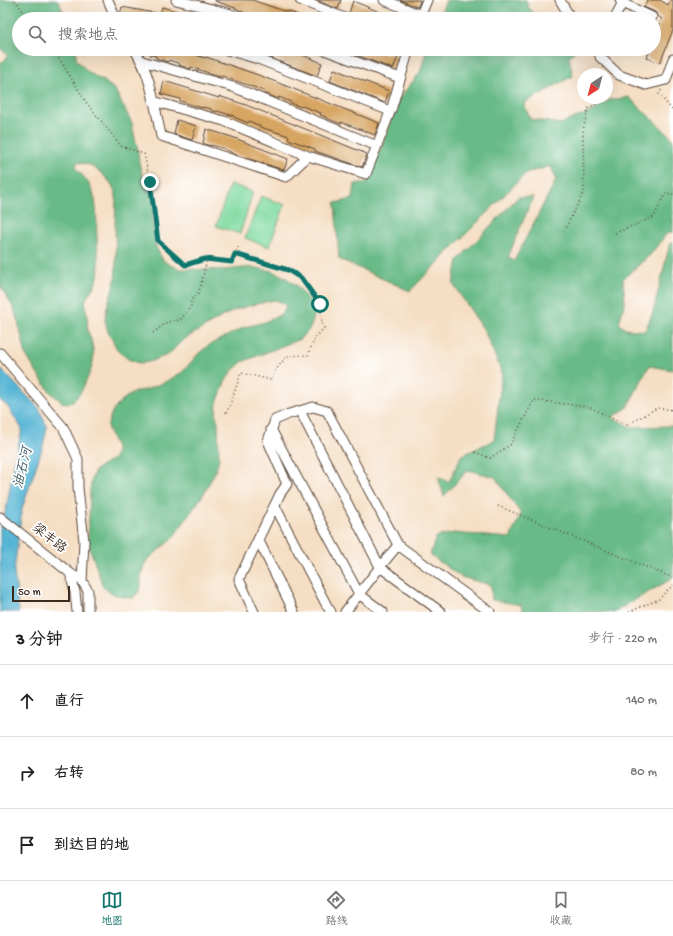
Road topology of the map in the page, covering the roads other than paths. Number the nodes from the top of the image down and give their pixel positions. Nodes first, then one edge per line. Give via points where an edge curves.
1 (117, 0) edge
2 (176, 0) edge
3 (300, 0) edge
4 (384, 0) edge
5 (427, 0) edge
6 (560, 0) edge
7 (622, 1) edge
8 (110, 4) edge
9 (224, 12) edge
10 (330, 12) edge
11 (409, 12) edge
12 (422, 12) edge
13 (567, 12) edge
14 (617, 12) edge
15 (643, 12) edge
16 (139, 56) edge
17 (248, 56) edge
18 (341, 56) edge
19 (407, 56) edge
20 (600, 56) edge
21 (673, 59) edge
22 (142, 61) junction
23 (400, 78) junction
24 (670, 82) edge
25 (153, 101) junction
26 (390, 112) junction
27 (377, 146) junction
28 (308, 156) junction
29 (0, 353) edge
30 (300, 411) junction
31 (271, 429) junction
32 (275, 506) junction
33 (0, 517) edge
34 (258, 539) junction
35 (398, 545) junction
36 (380, 567) junction
37 (70, 573) junction
38 (82, 581) junction
39 (359, 594) junction
40 (77, 612) edge
41 (88, 612) edge
42 (254, 612) edge
43 (294, 612) edge
44 (331, 612) edge
45 (344, 612) edge
46 (383, 612) edge
47 (441, 612) edge
48 (490, 612) edge

1 - 8 street
2 - 9 street
3 - 10 street
4 - 11 street
5 - 12 street
6 - 13 street
7 - 14 street
7 - 15 street
16 - 22 street
17 - 26 street
18 - 23 street
19 - 23 street
20 - 24 street via 619,75 646,86
21 - 24 street
22 - 25 street
22 - 27 street via 233,87
23 - 26 street
25 - 28 street via 224,121
25 - 28 street via 161,136 286,177
26 - 27 street
27 - 28 street via 366,174
29 - 38 street via 63,427 78,459 78,488 84,541
30 - 31 street via 275,420
30 - 35 street via 313,407 327,411
30 - 36 street
31 - 32 street via 268,441 287,484
31 - 39 street
32 - 34 street
32 - 44 street
33 - 37 street, 梁丰路
34 - 42 street via 239,580
34 - 43 street
35 - 36 street
35 - 48 street
36 - 39 street
36 - 47 street
37 - 38 street, 梁丰路
37 - 40 street
38 - 41 street via 88,592
39 - 45 street
39 - 46 street

